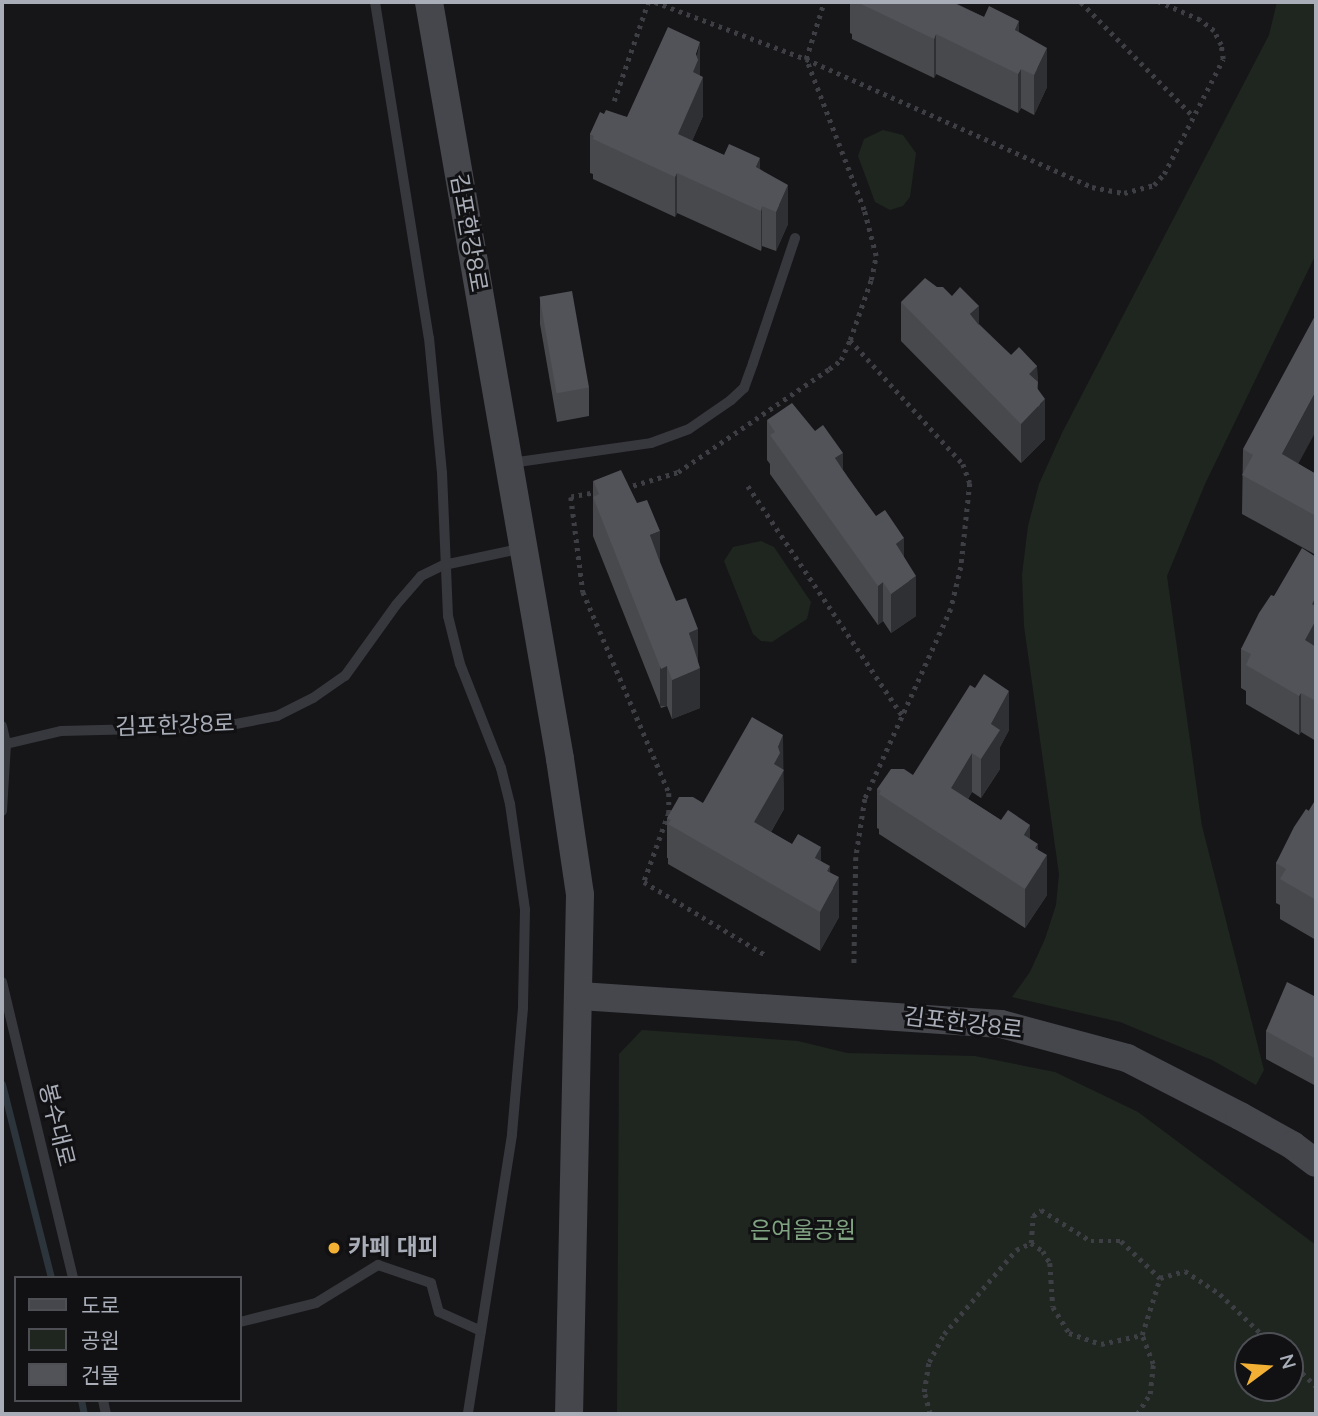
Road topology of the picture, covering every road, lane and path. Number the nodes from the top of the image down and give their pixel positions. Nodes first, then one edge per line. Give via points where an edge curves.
1 (374, 2) edge
2 (429, 2) edge
3 (648, 2) edge
4 (655, 2) edge
5 (1090, 2) edge
6 (1159, 2) edge
7 (1081, 3) edge
8 (614, 101) dead end
9 (1194, 117) junction
10 (795, 238) dead end
11 (850, 340) dead end
12 (507, 464) junction
13 (748, 486) dead end
14 (571, 497) dead end
15 (514, 550) junction
16 (444, 565) junction
17 (902, 716) junction
18 (2, 726) edge
19 (4, 745) edge
20 (2, 811) edge
21 (767, 957) dead end
22 (854, 967) dead end
23 (2, 982) edge
24 (580, 996) junction
25 (1316, 1164) edge
26 (1031, 1243) junction
27 (74, 1276) edge
28 (1160, 1278) junction
29 (242, 1322) edge
30 (481, 1331) junction
31 (1259, 1332) edge
32 (1142, 1335) junction
33 (468, 1414) edge
34 (569, 1414) edge
35 (930, 1414) edge
36 (1137, 1414) edge

1 - 16 lane via 429,338 442,473
2 - 12 street, 김포한강8로
3 - 8 path
4 - 9 path via 806,59 1110,191 1140,191 1154,185
5 - 7 path
6 - 9 path via 1200,20 1214,31 1221,45 1223,60
7 - 9 path
10 - 12 lane via 744,388 731,400 689,429 651,443
11 - 17 path via 963,464 970,483 957,590
12 - 15 street, 김포한강8로
12 - 24 street, 김포한강8로 via 580,895
13 - 17 path
14 - 21 path via 583,592 669,793 669,813 644,882
15 - 16 lane, 김포한강8로
15 - 24 street, 김포한강8로 via 570,899
16 - 19 lane, 김포한강8로 via 421,576 396,604 345,676 277,716 220,727 61,731
16 - 30 lane via 454,644 492,740 510,804 525,910 523,1008 512,1135
17 - 22 path via 865,799 859,827
18 - 19 lane
19 - 20 lane
23 - 27 lane, 봉수대로
24 - 25 street, 김포한강8로 via 1001,1024 1127,1058 1250,1121
24 - 34 street, 김포한강8로
26 - 28 path via 1033,1216 1041,1210 1091,1241 1121,1241
26 - 32 path via 1050,1263 1054,1307 1069,1334 1101,1344
26 - 35 path via 1016,1250 944,1334 929,1362 924,1392
28 - 31 path via 1185,1271 1220,1294
28 - 32 path
29 - 30 lane via 316,1303 378,1265 431,1283 439,1311
30 - 33 lane
32 - 36 path via 1153,1364 1150,1394

